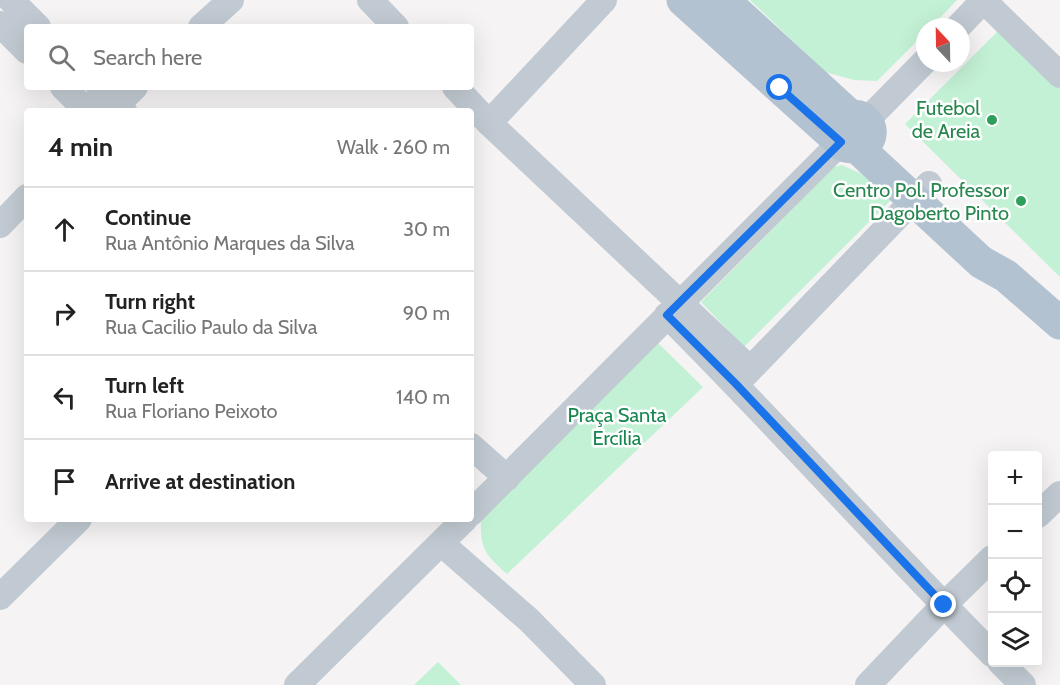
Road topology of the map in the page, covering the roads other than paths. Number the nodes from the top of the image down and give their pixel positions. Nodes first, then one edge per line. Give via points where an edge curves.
1 (11, 0) edge
2 (231, 0) edge
3 (370, 0) edge
4 (604, 0) edge
5 (683, 0) edge
6 (723, 0) edge
7 (984, 0) edge
8 (967, 18) edge
9 (0, 24) edge
10 (35, 24) edge
11 (204, 24) edge
12 (393, 24) edge
13 (24, 48) edge
14 (916, 70) edge
15 (1060, 75) edge
16 (66, 90) edge
17 (131, 90) edge
18 (457, 90) edge
19 (112, 103) edge
20 (84, 108) edge
21 (489, 123) junction
22 (854, 133) junction
23 (922, 191) junction
24 (24, 200) edge
25 (0, 225) edge
26 (673, 309) junction
27 (1060, 323) edge
28 (743, 376) junction
29 (474, 449) edge
30 (507, 478) junction
31 (1060, 494) edge
32 (474, 505) edge
33 (1042, 511) edge
34 (76, 522) edge
35 (460, 522) edge
36 (442, 544) junction
37 (992, 559) edge
38 (0, 597) edge
39 (944, 605) junction
40 (988, 649) edge
41 (1004, 667) edge
42 (297, 685) edge
43 (593, 685) edge
44 (868, 685) edge
45 (1023, 685) edge

1 - 10 street
2 - 11 street
3 - 12 street
4 - 21 street
5 - 22 main road via 798,105
6 - 22 main road
7 - 8 street
7 - 15 street
9 - 13 street
14 - 22 street
16 - 20 street
17 - 19 street
18 - 21 street
21 - 26 street
22 - 23 main road
22 - 26 street
23 - 27 main road via 993,250 1006,276
23 - 28 street
24 - 25 street
26 - 28 street
26 - 30 street
28 - 39 street
29 - 30 street
30 - 32 street
31 - 33 street
34 - 38 street
35 - 36 street
36 - 42 street
36 - 43 street via 529,620
37 - 39 street
39 - 40 street
39 - 44 street
41 - 45 street

